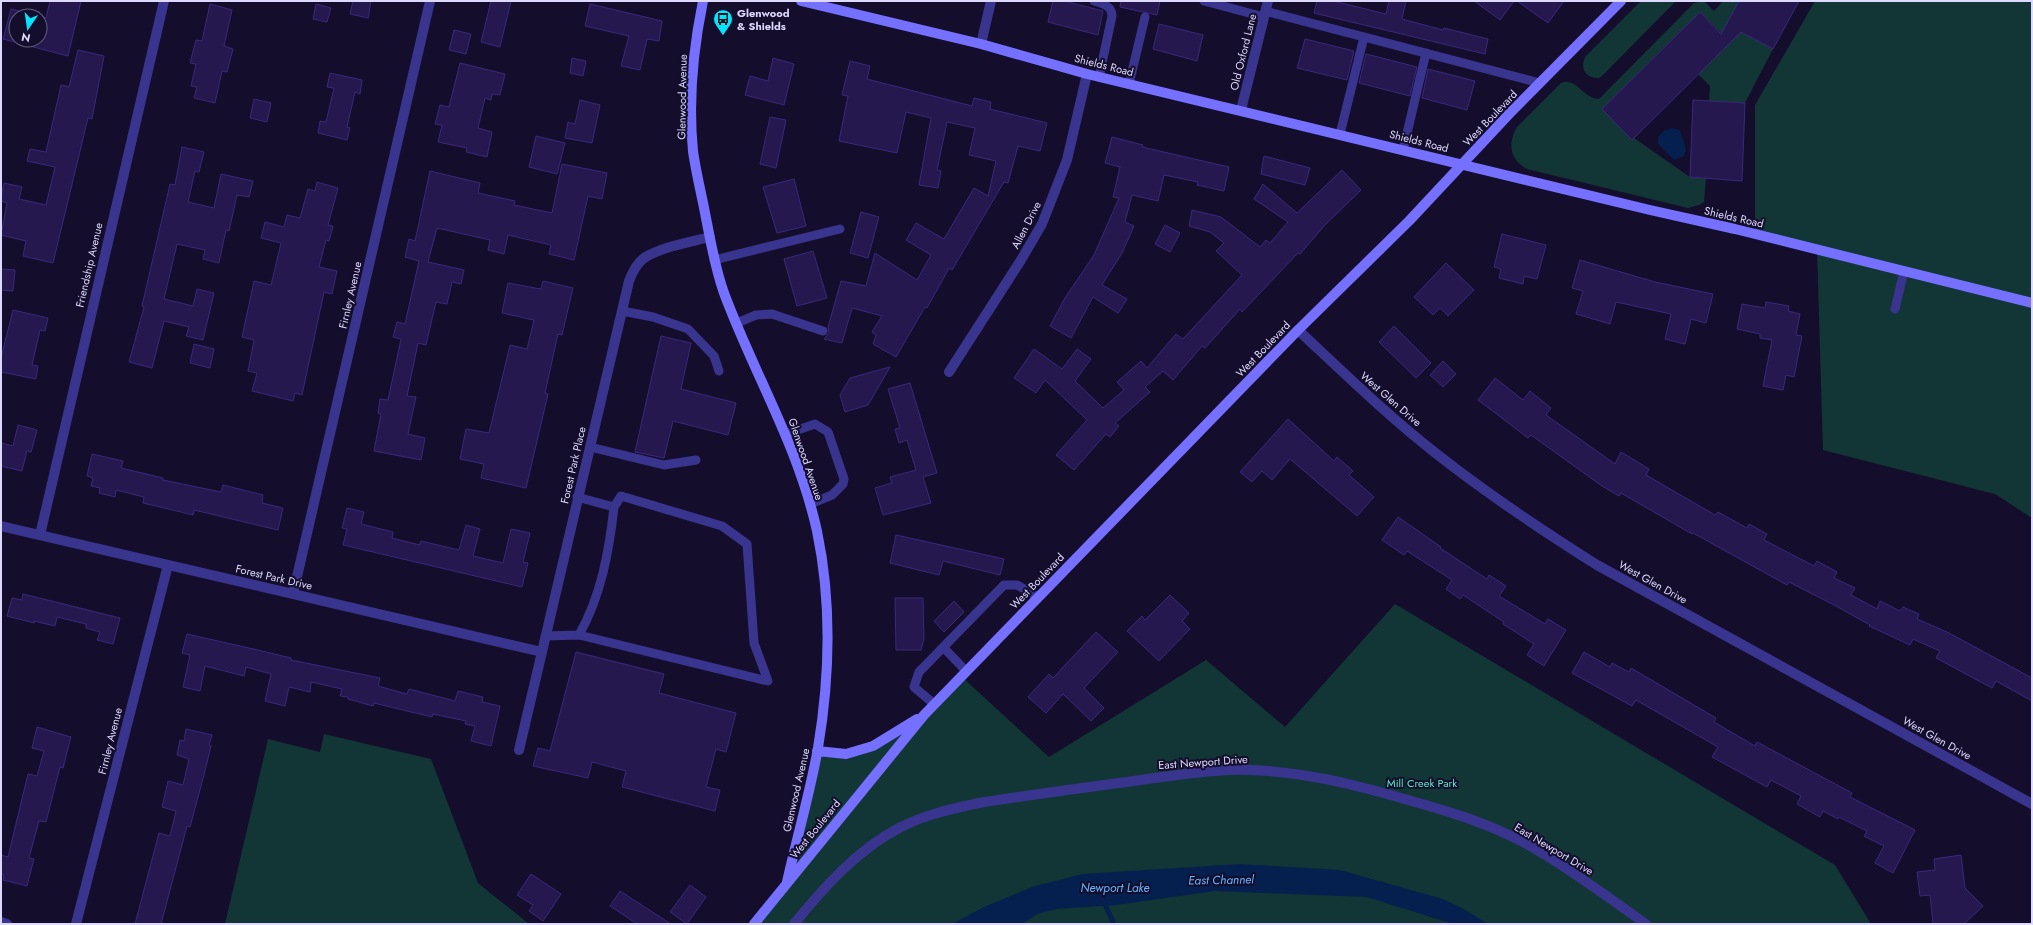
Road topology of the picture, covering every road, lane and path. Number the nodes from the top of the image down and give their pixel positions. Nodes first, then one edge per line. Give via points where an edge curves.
1 (164, 1) edge
2 (430, 1) edge
3 (703, 1) edge
4 (801, 1) edge
5 (991, 1) edge
6 (1094, 1) edge
7 (1204, 1) edge
8 (1268, 1) edge
9 (1621, 1) edge
10 (1264, 14) junction
11 (1145, 18) dead end
12 (1364, 37) junction
13 (980, 44) junction
14 (1426, 53) junction
15 (1087, 74) junction
16 (1099, 77) junction
17 (1540, 83) junction
18 (1129, 84) junction
19 (1241, 110) junction
20 (1340, 134) junction
21 (1403, 150) junction
22 (1462, 164) junction
23 (840, 229) dead end
24 (710, 237) junction
25 (714, 260) junction
26 (1904, 271) junction
27 (2032, 304) edge
28 (1895, 309) dead end
29 (622, 311) junction
30 (737, 323) junction
31 (1298, 330) junction
32 (823, 331) dead end
33 (719, 371) dead end
34 (949, 372) dead end
35 (786, 434) junction
36 (590, 447) junction
37 (696, 460) dead end
38 (577, 497) junction
39 (810, 504) junction
40 (614, 507) junction
41 (1, 526) edge
42 (40, 535) junction
43 (168, 565) junction
44 (293, 594) junction
45 (1038, 597) junction
46 (579, 635) junction
47 (546, 636) junction
48 (944, 648) junction
49 (542, 652) junction
50 (966, 671) junction
51 (934, 704) junction
52 (924, 715) junction
53 (519, 750) dead end
54 (818, 751) junction
55 (2032, 804) edge
56 (786, 884) junction
57 (1, 922) edge
58 (8, 924) edge
59 (76, 924) edge
60 (754, 924) edge
61 (794, 924) edge
62 (1646, 924) edge

1 - 42 street, Friendship Avenue
2 - 44 street, Firnley Avenue
3 - 24 street, Glenwood Avenue via 695,40 691,94 693,151
4 - 13 street, Shields Road
5 - 13 street
6 - 16 lane via 1109,7 1112,11
7 - 10 lane
8 - 10 street, Old Oxford Lane
9 - 17 street, West Boulevard
10 - 12 lane
10 - 19 street, Old Oxford Lane
11 - 18 lane
12 - 14 lane
12 - 20 lane
13 - 15 street, Shields Road
14 - 17 lane
14 - 21 lane
15 - 16 street, Shields Road
15 - 34 street, Allen Drive via 1067,160 1042,224
16 - 18 street, Shields Road
17 - 22 street, West Boulevard
18 - 19 street, Shields Road
19 - 20 street, Shields Road
20 - 21 street, Shields Road
21 - 22 street, Shields Road
22 - 26 street, Shields Road
22 - 31 street, West Boulevard via 1409,221
23 - 25 lane
24 - 25 street, Glenwood Avenue
24 - 29 street, Forest Park Place via 656,252 644,259 634,269
25 - 30 street, Glenwood Avenue
26 - 27 street, Shields Road
26 - 28 lane
29 - 33 lane via 653,317 688,329 714,356
29 - 36 street, Forest Park Place
30 - 32 lane via 756,315 772,314
30 - 35 street, Glenwood Avenue
31 - 45 street, West Boulevard
31 - 55 street, West Glen Drive via 1385,411 1438,455 1542,531 1597,566
35 - 39 street, Glenwood Avenue
35 - 39 lane via 815,424 828,432 844,479 843,484 832,495
36 - 37 lane via 664,465
36 - 38 street, Forest Park Place
38 - 40 lane
38 - 47 street, Forest Park Place
39 - 54 street, Glenwood Avenue via 825,584 828,640 826,694
40 - 46 lane via 610,545 594,606
40 - 46 lane via 621,496 722,526 747,544 754,642 768,681
41 - 42 street, Forest Park Drive
42 - 43 street, Forest Park Drive
43 - 44 street, Forest Park Drive
43 - 59 street, Firnley Avenue
44 - 49 street, Forest Park Drive
45 - 48 lane via 1016,585 1004,585
45 - 50 street, West Boulevard
46 - 47 lane
47 - 49 street, Forest Park Place
48 - 50 lane
48 - 51 lane via 919,672 914,687
49 - 53 street, Forest Park Place
50 - 51 street, West Boulevard
51 - 52 street, West Boulevard
52 - 54 street, West Boulevard via 872,746 846,754
52 - 56 street, West Boulevard
54 - 56 street, Glenwood Avenue
56 - 60 street, Glenwood Avenue
57 - 58 street
61 - 62 street, East Newport Drive via 855,858 900,828 952,808 1185,774 1229,770 1264,771 1328,780 1378,791 1468,818 1532,847

